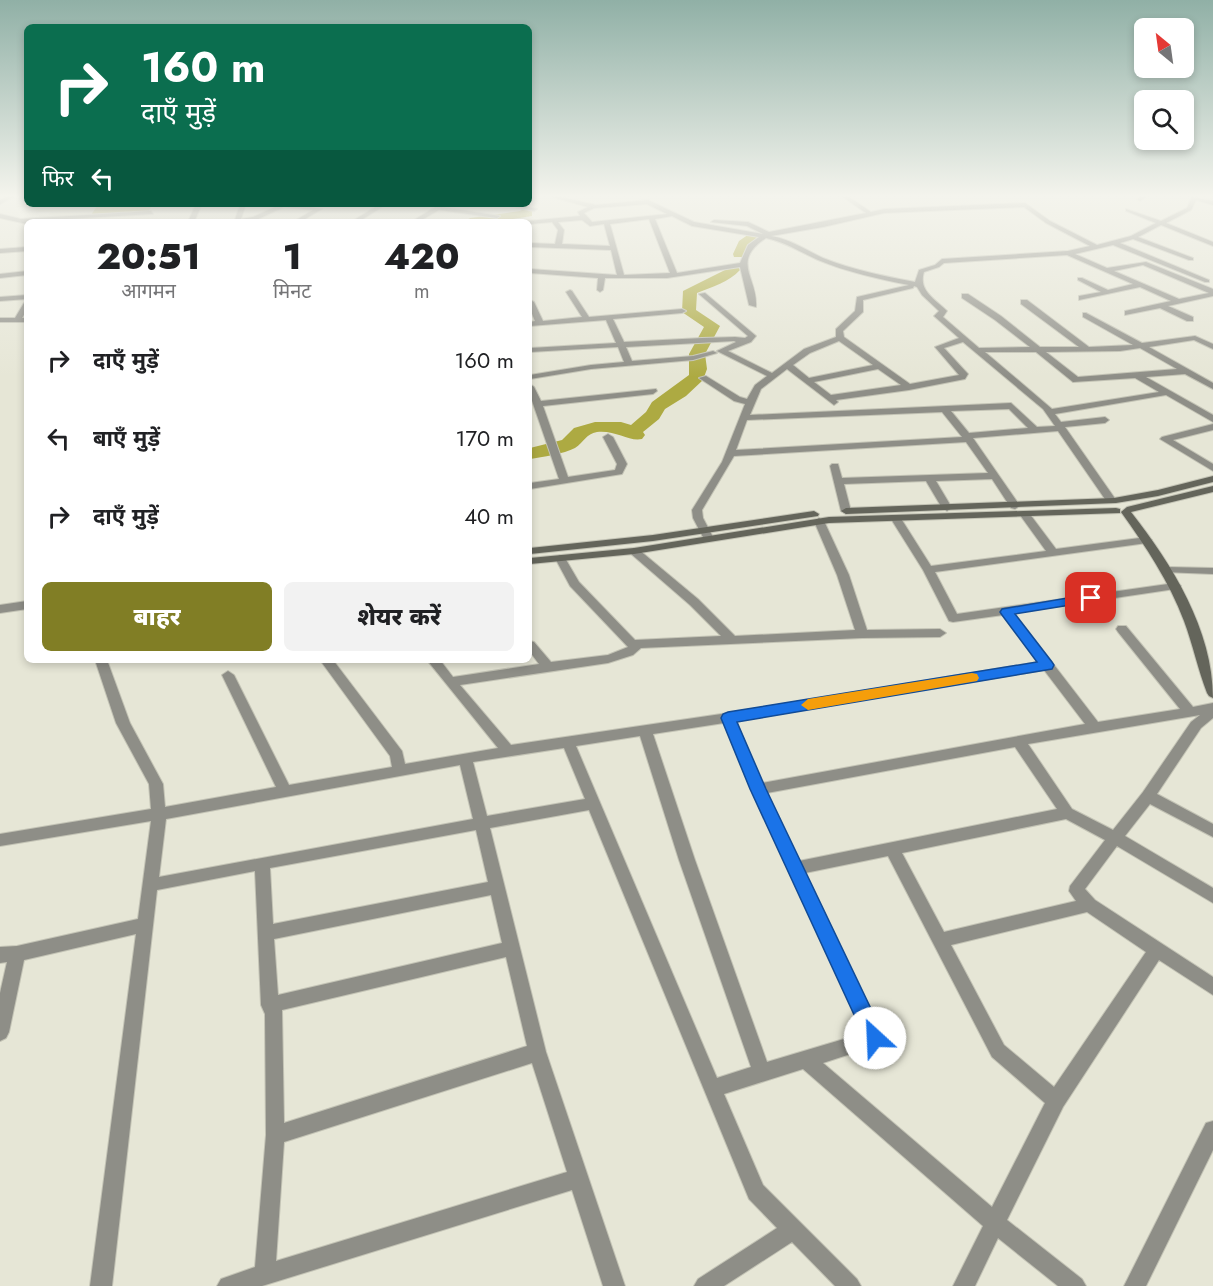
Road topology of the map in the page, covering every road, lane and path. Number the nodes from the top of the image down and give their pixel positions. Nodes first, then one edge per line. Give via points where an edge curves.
1 (616, 257) edge
2 (667, 257) edge
3 (746, 257) edge
4 (817, 257) edge
5 (1005, 257) edge
6 (1077, 257) edge
7 (1149, 257) edge
8 (1186, 257) edge
9 (1191, 259) dead end
10 (743, 265) junction
11 (1107, 270) junction
12 (532, 271) edge
13 (24, 273) edge
14 (0, 275) edge
15 (674, 275) junction
16 (602, 276) junction
17 (621, 277) junction
18 (1080, 279) dead end
19 (1213, 283) edge
20 (918, 285) junction
21 (1140, 285) junction
22 (600, 290) dead end
23 (570, 292) dead end
24 (1108, 292) junction
25 (1213, 293) edge
26 (703, 294) dead end
27 (965, 296) dead end
28 (24, 297) edge
29 (1082, 298) dead end
30 (0, 299) edge
31 (1024, 302) dead end
32 (1179, 302) junction
33 (753, 305) dead end
34 (532, 306) edge
35 (1162, 306) junction
36 (24, 310) edge
37 (682, 311) dead end
38 (1128, 313) dead end
39 (1086, 315) dead end
40 (609, 318) junction
41 (1190, 319) dead end
42 (0, 320) edge
43 (17, 320) junction
44 (24, 320) edge
45 (587, 320) junction
46 (540, 323) junction
47 (532, 324) edge
48 (840, 338) junction
49 (965, 339) junction
50 (744, 342) junction
51 (622, 345) junction
52 (1142, 346) junction
53 (1213, 347) edge
54 (1035, 349) junction
55 (1087, 349) junction
56 (532, 350) edge
57 (976, 350) junction
58 (713, 353) dead end
59 (629, 363) junction
60 (787, 365) junction
61 (881, 366) junction
62 (1186, 371) junction
63 (1134, 374) junction
64 (773, 376) junction
65 (532, 377) edge
66 (703, 378) dead end
67 (1076, 380) junction
68 (808, 381) junction
69 (1213, 386) edge
70 (909, 387) junction
71 (1086, 388) dead end
72 (532, 391) edge
73 (653, 391) dead end
74 (1166, 393) junction
75 (830, 398) junction
76 (752, 403) junction
77 (538, 404) junction
78 (945, 410) junction
79 (846, 412) junction
80 (1051, 412) junction
81 (744, 418) junction
82 (1213, 419) edge
83 (1105, 420) dead end
84 (1060, 427) junction
85 (1213, 427) edge
86 (1035, 430) junction
87 (608, 437) dead end
88 (968, 438) junction
89 (732, 453) junction
90 (835, 466) dead end
91 (1213, 468) edge
92 (993, 476) junction
93 (930, 479) junction
94 (1213, 479) edge
95 (564, 480) junction
96 (838, 481) junction
97 (532, 486) edge
98 (1213, 489) edge
99 (1015, 506) junction
100 (1120, 507) junction
101 (947, 508) junction
102 (846, 511) junction
103 (1025, 515) junction
104 (896, 519) junction
105 (819, 521) junction
106 (706, 534) junction
107 (1148, 540) junction
108 (532, 551) edge
109 (634, 551) junction
110 (1053, 552) junction
111 (560, 558) junction
112 (532, 561) edge
113 (928, 570) junction
114 (1167, 570) junction
115 (1213, 571) edge
116 (1175, 585) junction
117 (24, 605) edge
118 (0, 609) edge
119 (1006, 612) junction
120 (1122, 629) dead end
121 (940, 633) dead end
122 (862, 634) junction
123 (732, 640) junction
124 (635, 644) junction
125 (532, 647) edge
126 (102, 663) edge
127 (328, 663) edge
128 (435, 663) edge
129 (1047, 665) junction
130 (548, 667) junction
131 (228, 675) dead end
132 (450, 682) junction
133 (1213, 693) edge
134 (1213, 710) edge
135 (1190, 712) junction
136 (728, 718) junction
137 (1095, 727) junction
138 (645, 730) junction
139 (1018, 741) junction
140 (568, 742) junction
141 (508, 751) junction
142 (466, 760) junction
143 (400, 772) junction
144 (758, 789) junction
145 (285, 792) junction
146 (1148, 796) junction
147 (594, 803) junction
148 (1067, 813) junction
149 (159, 814) junction
150 (481, 822) junction
151 (1213, 831) edge
152 (1116, 838) junction
153 (0, 840) edge
154 (892, 849) junction
155 (262, 863) junction
156 (795, 868) junction
157 (150, 885) junction
158 (497, 886) junction
159 (1213, 896) edge
160 (1089, 906) junction
161 (146, 925) junction
162 (266, 933) junction
163 (940, 940) junction
164 (512, 948) junction
165 (1156, 951) junction
166 (8, 954) edge
167 (1213, 987) edge
168 (270, 1005) junction
169 (0, 1032) edge
170 (537, 1052) junction
171 (805, 1059) junction
172 (762, 1073) junction
173 (713, 1088) junction
174 (1056, 1100) junction
175 (1213, 1130) edge
176 (275, 1136) junction
177 (578, 1178) junction
178 (995, 1223) junction
179 (794, 1229) junction
180 (265, 1274) junction
181 (101, 1286) edge
182 (228, 1286) edge
183 (614, 1286) edge
184 (705, 1286) edge
185 (850, 1286) edge
186 (964, 1286) edge
187 (1075, 1286) edge
188 (1135, 1286) edge

1 - 17 street
2 - 15 street
3 - 10 street
4 - 20 street via 872,276
5 - 20 street via 942,261 921,271
6 - 11 street
7 - 19 street
8 - 9 street
10 - 15 street
10 - 33 street
11 - 21 street
11 - 25 street via 1144,263
12 - 16 street
13 - 14 street
15 - 17 street
16 - 17 street
16 - 22 street
18 - 24 street
20 - 48 street via 860,299 859,312 839,331
20 - 49 street via 943,310 939,318
21 - 24 street
21 - 32 street
23 - 45 street
24 - 29 street
25 - 32 street
26 - 50 street via 752,334
27 - 54 street
28 - 30 street
31 - 55 street
32 - 35 street
34 - 46 street
35 - 38 street
35 - 41 street
36 - 43 street
37 - 40 street
39 - 52 street
40 - 45 street
40 - 51 street
42 - 43 street
43 - 44 street
45 - 46 street
46 - 47 street
48 - 60 street via 807,351
48 - 61 street
49 - 57 street
49 - 70 street via 939,347 964,374 962,377
50 - 51 street via 732,339
50 - 64 street via 721,351
51 - 56 street
51 - 59 street
52 - 53 street via 1196,338
52 - 55 street
52 - 62 street
54 - 55 street
54 - 57 street
54 - 67 street
57 - 80 street
58 - 59 street via 697,358
59 - 65 street
60 - 64 street
60 - 68 street
61 - 68 street
61 - 70 street
62 - 63 street
62 - 69 street
63 - 67 street
63 - 74 street
64 - 76 street via 754,391
66 - 76 street
67 - 71 street
68 - 75 street
70 - 75 street
72 - 77 street
73 - 77 street
74 - 80 street
74 - 82 street
75 - 79 street
76 - 81 street
77 - 95 street
78 - 79 street
78 - 86 street via 1011,406
78 - 88 street
79 - 81 street
80 - 84 street
81 - 89 street
83 - 84 street
84 - 86 street
84 - 100 street
85 - 91 street via 1165,439
86 - 88 street
87 - 95 street via 622,464 621,470
88 - 89 street
88 - 92 street
89 - 106 street via 697,510
90 - 96 street
92 - 93 street
92 - 99 street
93 - 96 street
93 - 101 street
94 - 100 street
95 - 97 street
96 - 102 street
98 - 100 street
99 - 100 street
99 - 101 street
100 - 103 street
100 - 107 street
101 - 102 street
102 - 106 street
103 - 104 street
103 - 110 street
104 - 105 street
104 - 113 street
105 - 106 street
105 - 122 street via 843,575
106 - 108 street
106 - 109 street
107 - 110 street
107 - 114 street
109 - 111 street
109 - 123 street
110 - 113 street
111 - 112 street
111 - 124 street via 574,584
113 - 119 street via 953,618
114 - 115 street
114 - 116 street
116 - 119 street
116 - 133 street
117 - 118 street
119 - 129 street
120 - 135 street
121 - 122 street
122 - 123 street
123 - 124 street
124 - 130 street via 632,651 619,656
125 - 130 street
126 - 149 street via 123,723 156,784
127 - 143 street via 397,755
128 - 132 street
129 - 136 street
129 - 137 street
130 - 132 street
131 - 145 street
132 - 141 street
134 - 135 street
134 - 146 street via 1196,725
135 - 137 street
136 - 138 street
136 - 144 street
137 - 139 street
138 - 140 street
138 - 172 street
139 - 144 street
139 - 148 street
140 - 141 street
140 - 147 street
141 - 142 street
142 - 143 street
142 - 150 street
143 - 145 street
144 - 156 street
145 - 149 street
146 - 151 street
146 - 152 street
147 - 150 street
147 - 173 street
148 - 152 street
148 - 154 street
149 - 153 street
149 - 157 street
150 - 155 street
150 - 158 street
152 - 159 street
152 - 160 street via 1078,886 1079,896
154 - 156 street
154 - 163 street
155 - 157 street
155 - 162 street
156 - 171 street via 875,1038
157 - 161 street
158 - 162 street
158 - 164 street
160 - 163 street
160 - 165 street
161 - 166 street
161 - 181 street
162 - 168 street
163 - 174 street via 998,1051
164 - 168 street
164 - 170 street
165 - 167 street
165 - 174 street
166 - 169 street
168 - 176 street via 274,1013
170 - 176 street
170 - 177 street
171 - 172 street
171 - 178 street
172 - 173 street
173 - 179 street via 756,1192
174 - 178 street
175 - 188 street
176 - 180 street
177 - 180 street
177 - 183 street
178 - 186 street
178 - 187 street
179 - 184 street
179 - 185 street
180 - 182 street

